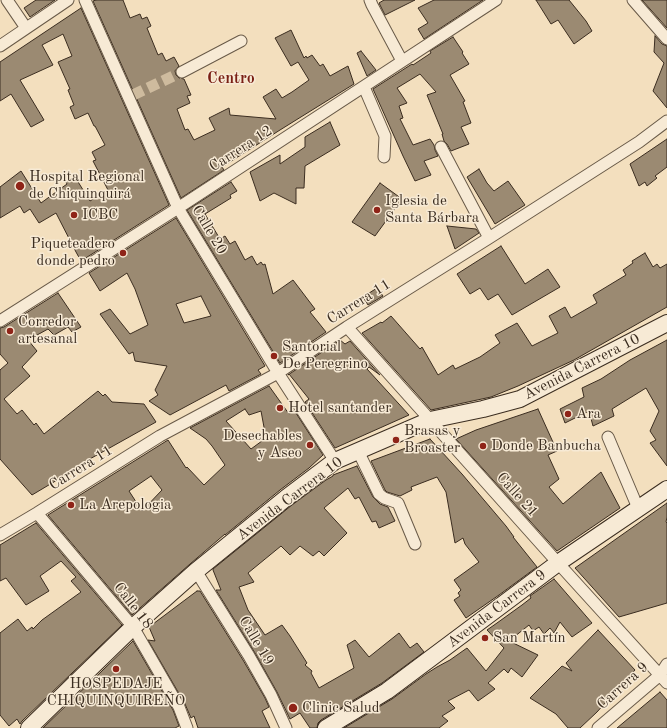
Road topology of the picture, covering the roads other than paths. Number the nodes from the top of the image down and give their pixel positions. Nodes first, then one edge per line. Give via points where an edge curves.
1 (7, 0) edge
2 (68, 0) edge
3 (85, 0) edge
4 (370, 0) edge
5 (496, 0) edge
6 (633, 0) edge
7 (26, 28) junction
8 (667, 39) edge
9 (241, 41) dead end
10 (0, 46) edge
11 (402, 61) junction
12 (182, 72) tunnel mouth
13 (364, 87) junction
14 (667, 121) edge
15 (441, 147) dead end
16 (384, 157) dead end
17 (178, 208) junction
18 (489, 238) junction
19 (0, 321) edge
20 (667, 323) edge
21 (347, 327) junction
22 (278, 373) junction
23 (430, 420) junction
24 (608, 437) dead end
25 (358, 451) junction
26 (335, 462) junction
27 (667, 489) edge
28 (638, 508) junction
29 (37, 513) junction
30 (0, 535) edge
31 (415, 544) dead end
32 (558, 563) junction
33 (196, 571) junction
34 (133, 627) junction
35 (667, 664) edge
36 (664, 679) edge
37 (29, 728) edge
38 (187, 728) edge
39 (286, 728) edge
40 (326, 728) edge
41 (598, 728) edge

1 - 7 street
2 - 7 street
3 - 17 street, Calle 20 via 131,96
4 - 11 street
5 - 11 street, Carrera 12
6 - 8 street
7 - 10 street
9 - 12 street
11 - 13 street, Carrera 12
13 - 16 street via 385,136
13 - 17 street, Carrera 12
14 - 18 street, Carrera 11 via 639,142
15 - 18 street
17 - 19 street, Carrera 12
17 - 22 street, Calle 20
18 - 21 street, Carrera 11
20 - 23 main road, Avenida Carrera 10 via 520,399
21 - 22 street, Carrera 11
21 - 23 street, Calle 21
22 - 26 street, Calle 20
22 - 29 street, Carrera 11 via 160,436
23 - 25 main road, Avenida Carrera 10
23 - 32 street, Calle 21
24 - 28 street
25 - 26 main road, Avenida Carrera 10
25 - 31 street via 379,494 398,503
26 - 33 main road, Avenida Carrera 10
27 - 28 main road, Avenida Carrera 9
28 - 32 main road, Avenida Carrera 9
29 - 30 street, Carrera 11
29 - 34 street, Calle 18
32 - 36 street, Calle 21
32 - 40 main road, Avenida Carrera 9 via 387,691
33 - 34 main road, Avenida Carrera 10
33 - 39 street, Calle 19 via 249,656
34 - 37 main road, Avenida Carrera 10
34 - 38 street, Calle 18 via 179,707
35 - 36 street, Carrera 9
36 - 41 street, Carrera 9

